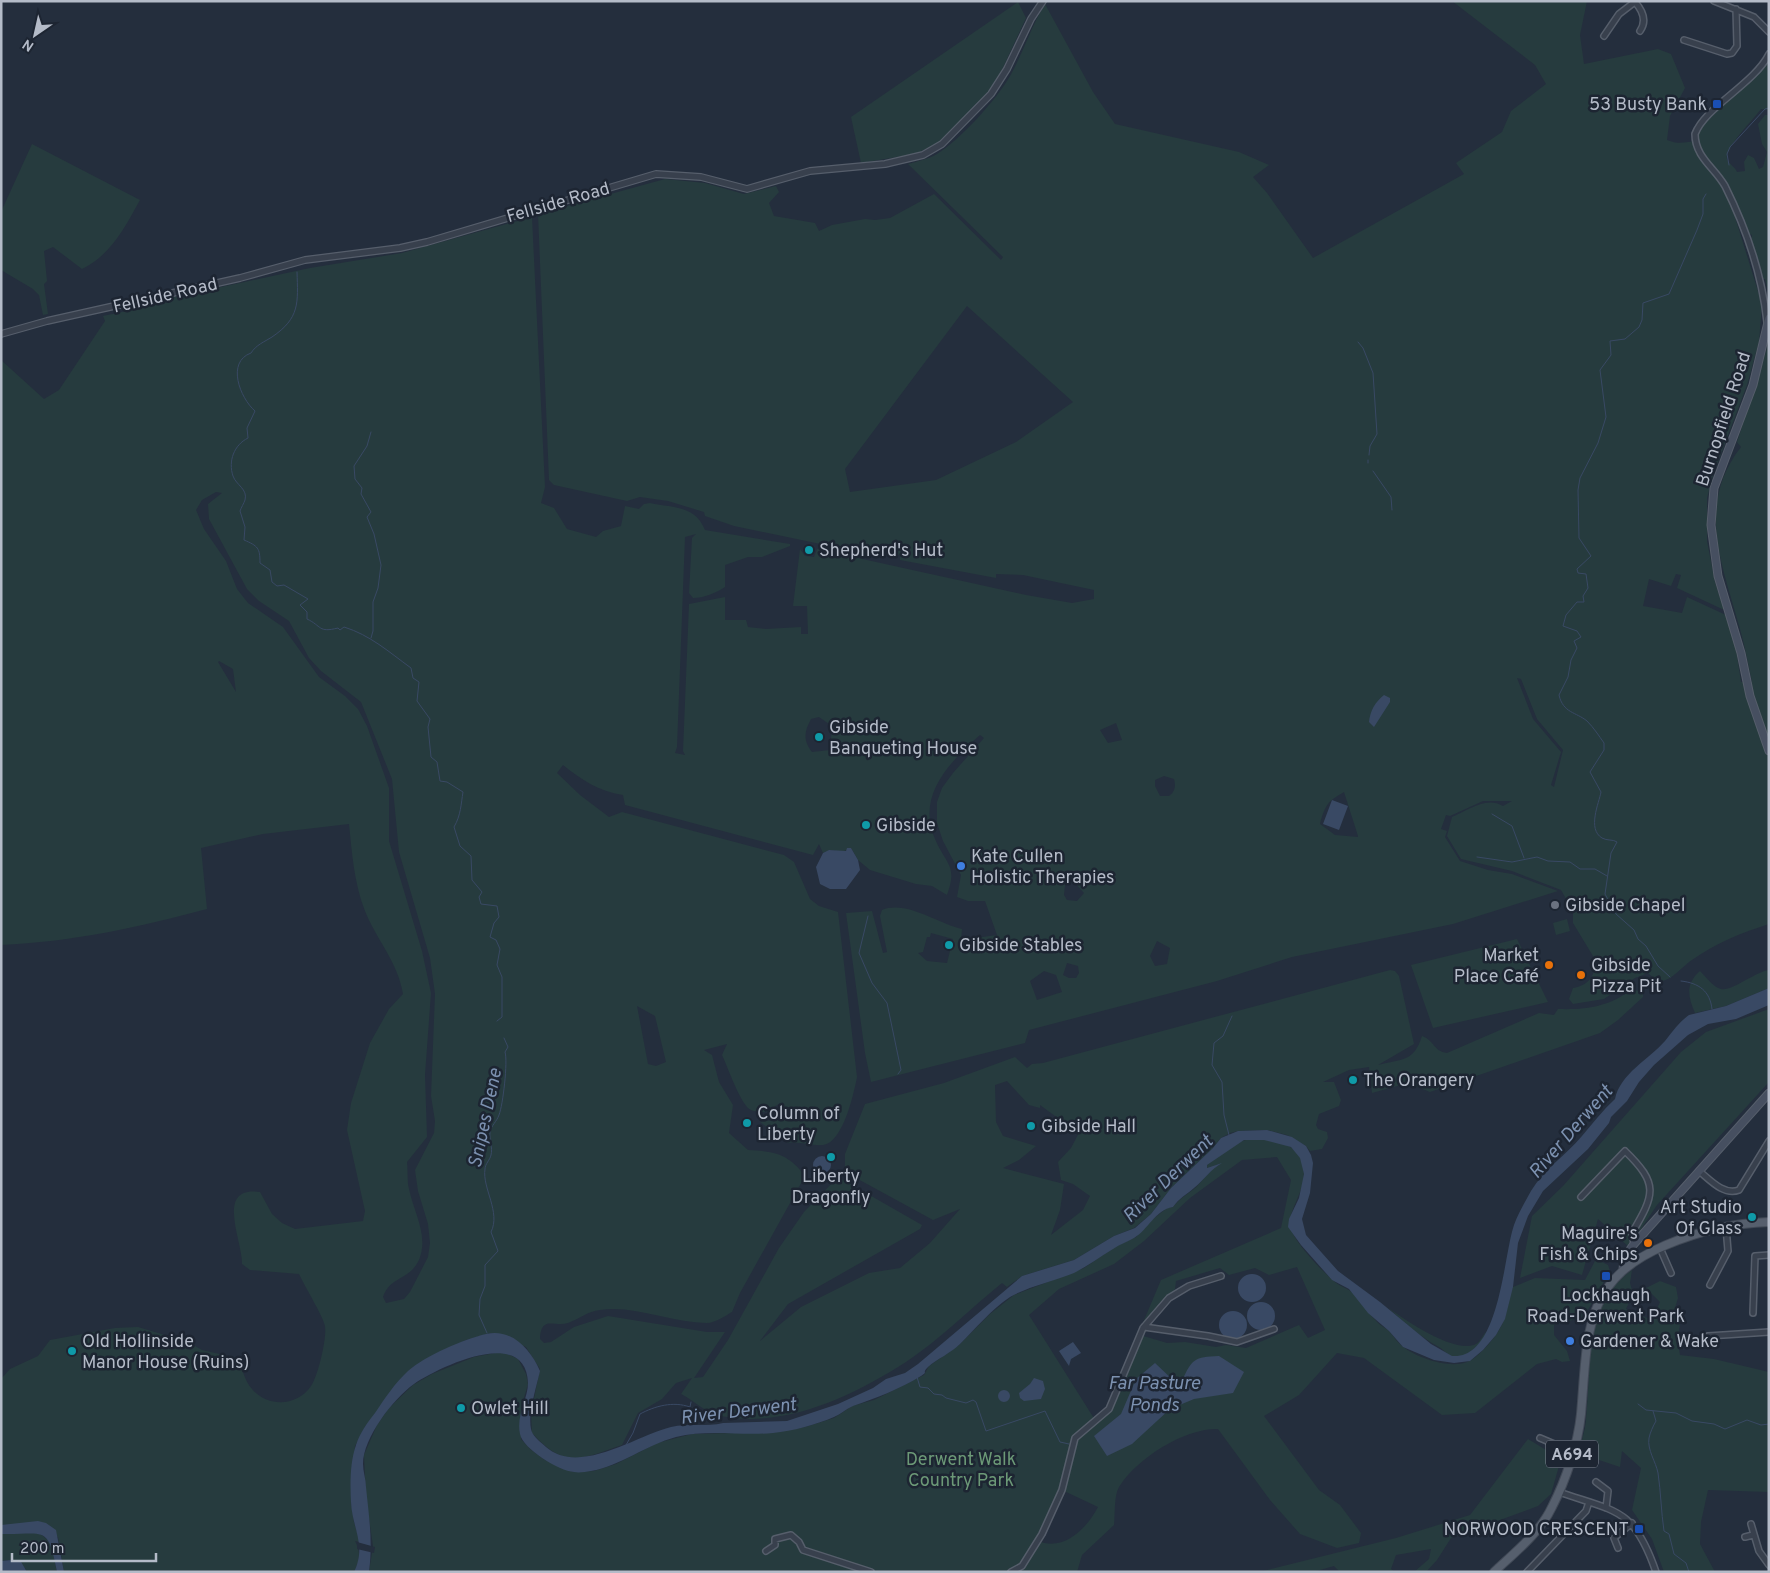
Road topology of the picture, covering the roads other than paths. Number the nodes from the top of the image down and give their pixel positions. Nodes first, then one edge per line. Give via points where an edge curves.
1 (1043, 1) edge
2 (1714, 1) edge
3 (1636, 2) edge
4 (1736, 9) junction
5 (1643, 29) dead end
6 (1769, 32) edge
7 (1602, 37) dead end
8 (1684, 40) dead end
9 (1769, 54) edge
10 (1769, 318) edge
11 (1767, 327) junction
12 (1, 334) edge
13 (1769, 751) edge
14 (1769, 1094) edge
15 (1768, 1139) edge
16 (1699, 1171) junction
17 (1581, 1197) dead end
18 (1769, 1222) edge
19 (1726, 1227) junction
20 (1634, 1244) junction
21 (1660, 1248) junction
22 (1629, 1250) junction
23 (1769, 1255) edge
24 (1633, 1262) junction
25 (1623, 1270) junction
26 (1671, 1273) dead end
27 (1221, 1276) dead end
28 (1710, 1285) dead end
29 (1753, 1313) dead end
30 (1144, 1327) junction
31 (1274, 1329) dead end
32 (1769, 1332) edge
33 (1708, 1336) dead end
34 (1540, 1438) dead end
35 (1572, 1452) junction
36 (1596, 1482) dead end
37 (1560, 1492) junction
38 (1589, 1502) junction
39 (1606, 1508) junction
40 (1632, 1523) junction
41 (1752, 1524) dead end
42 (1753, 1536) junction
43 (1746, 1537) dead end
44 (1618, 1548) dead end
45 (766, 1551) dead end
46 (1769, 1565) edge
47 (871, 1572) edge
48 (1011, 1572) edge
49 (1494, 1572) edge
50 (1526, 1572) edge
51 (1656, 1572) edge

1 - 12 street, Fellside Road via 1030,19 1008,69 991,94 942,144 923,154 885,164 810,171 747,189 701,177 656,174 427,242 305,260
2 - 4 street
3 - 5 street via 1644,16
3 - 7 street via 1619,14
4 - 6 street via 1758,20
4 - 8 street via 1737,46 1732,53
9 - 11 street via 1760,68 1702,122 1695,134 1698,152 1724,185 1747,239 1761,286
10 - 11 main road, Burnopfield Road
11 - 13 main road, Burnopfield Road via 1753,385 1714,488 1711,525 1718,576 1750,696
14 - 16 main road
15 - 16 street via 1740,1190 1723,1190
16 - 20 main road
17 - 20 street via 1625,1151 1650,1181 1651,1192 1632,1233
18 - 19 main road, A694
19 - 21 main road, A694 via 1699,1232
19 - 28 street via 1728,1252
20 - 22 main road
21 - 24 main road, A694
21 - 26 street
22 - 24 main road
22 - 25 main road
23 - 29 street via 1755,1256
24 - 25 main road, A694
25 - 35 main road, A694 via 1602,1294 1591,1321 1584,1355 1581,1415
27 - 30 street via 1189,1286 1169,1298
30 - 31 street via 1237,1342
30 - 48 street via 1109,1409 1075,1438 1062,1490 1042,1534 1022,1566
32 - 33 street
34 - 35 street
35 - 37 main road, A694
36 - 39 street via 1608,1491
37 - 38 street
37 - 49 main road, A694 via 1535,1531
38 - 39 street
38 - 50 street via 1586,1510
39 - 40 street via 1622,1514
40 - 44 street via 1611,1537
40 - 51 street
41 - 42 street
42 - 43 street
42 - 46 street
45 - 47 street via 775,1545 775,1539 791,1535 803,1550

